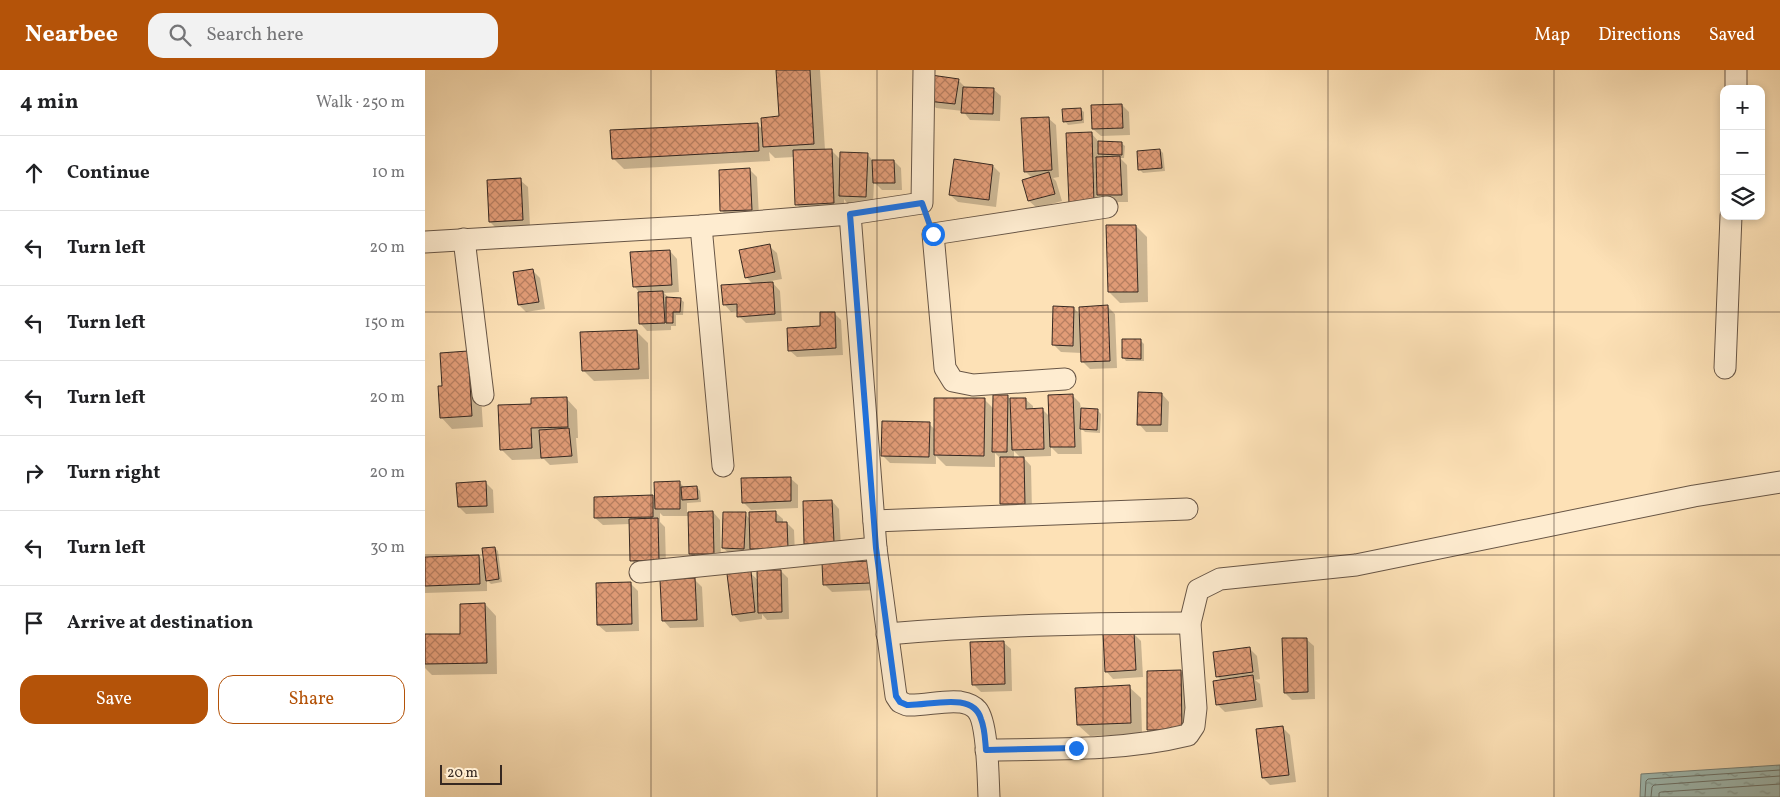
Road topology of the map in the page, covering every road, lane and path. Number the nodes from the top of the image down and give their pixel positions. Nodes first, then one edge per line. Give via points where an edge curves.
1 (924, 70) edge
2 (1736, 70) edge
3 (1735, 85) edge
4 (922, 203) junction
5 (1107, 207) dead end
6 (850, 214) junction
7 (1731, 220) edge
8 (701, 226) junction
9 (933, 234) junction
10 (464, 240) junction
11 (425, 242) edge
12 (1725, 368) dead end
13 (1065, 379) dead end
14 (483, 395) dead end
15 (723, 466) dead end
16 (1780, 482) edge
17 (1187, 510) dead end
18 (874, 521) junction
19 (876, 548) junction
20 (640, 572) dead end
21 (1190, 623) junction
22 (887, 634) junction
23 (986, 750) junction
24 (989, 797) edge

1 - 4 street
2 - 3 street
4 - 6 street
4 - 9 street
5 - 9 street
6 - 8 street
6 - 18 street
7 - 12 street
8 - 10 street
8 - 15 street
9 - 13 street via 945,368 953,381 973,384
10 - 11 street
10 - 14 street
16 - 21 street via 1694,496 1356,565 1220,579 1197,590
17 - 18 street
18 - 19 street
19 - 20 street
19 - 22 street
21 - 22 street via 1067,623
21 - 23 street via 1196,708 1194,726 1188,735 1159,742
22 - 23 street via 896,696 900,702 907,705 970,704 978,710 982,720
23 - 24 street

